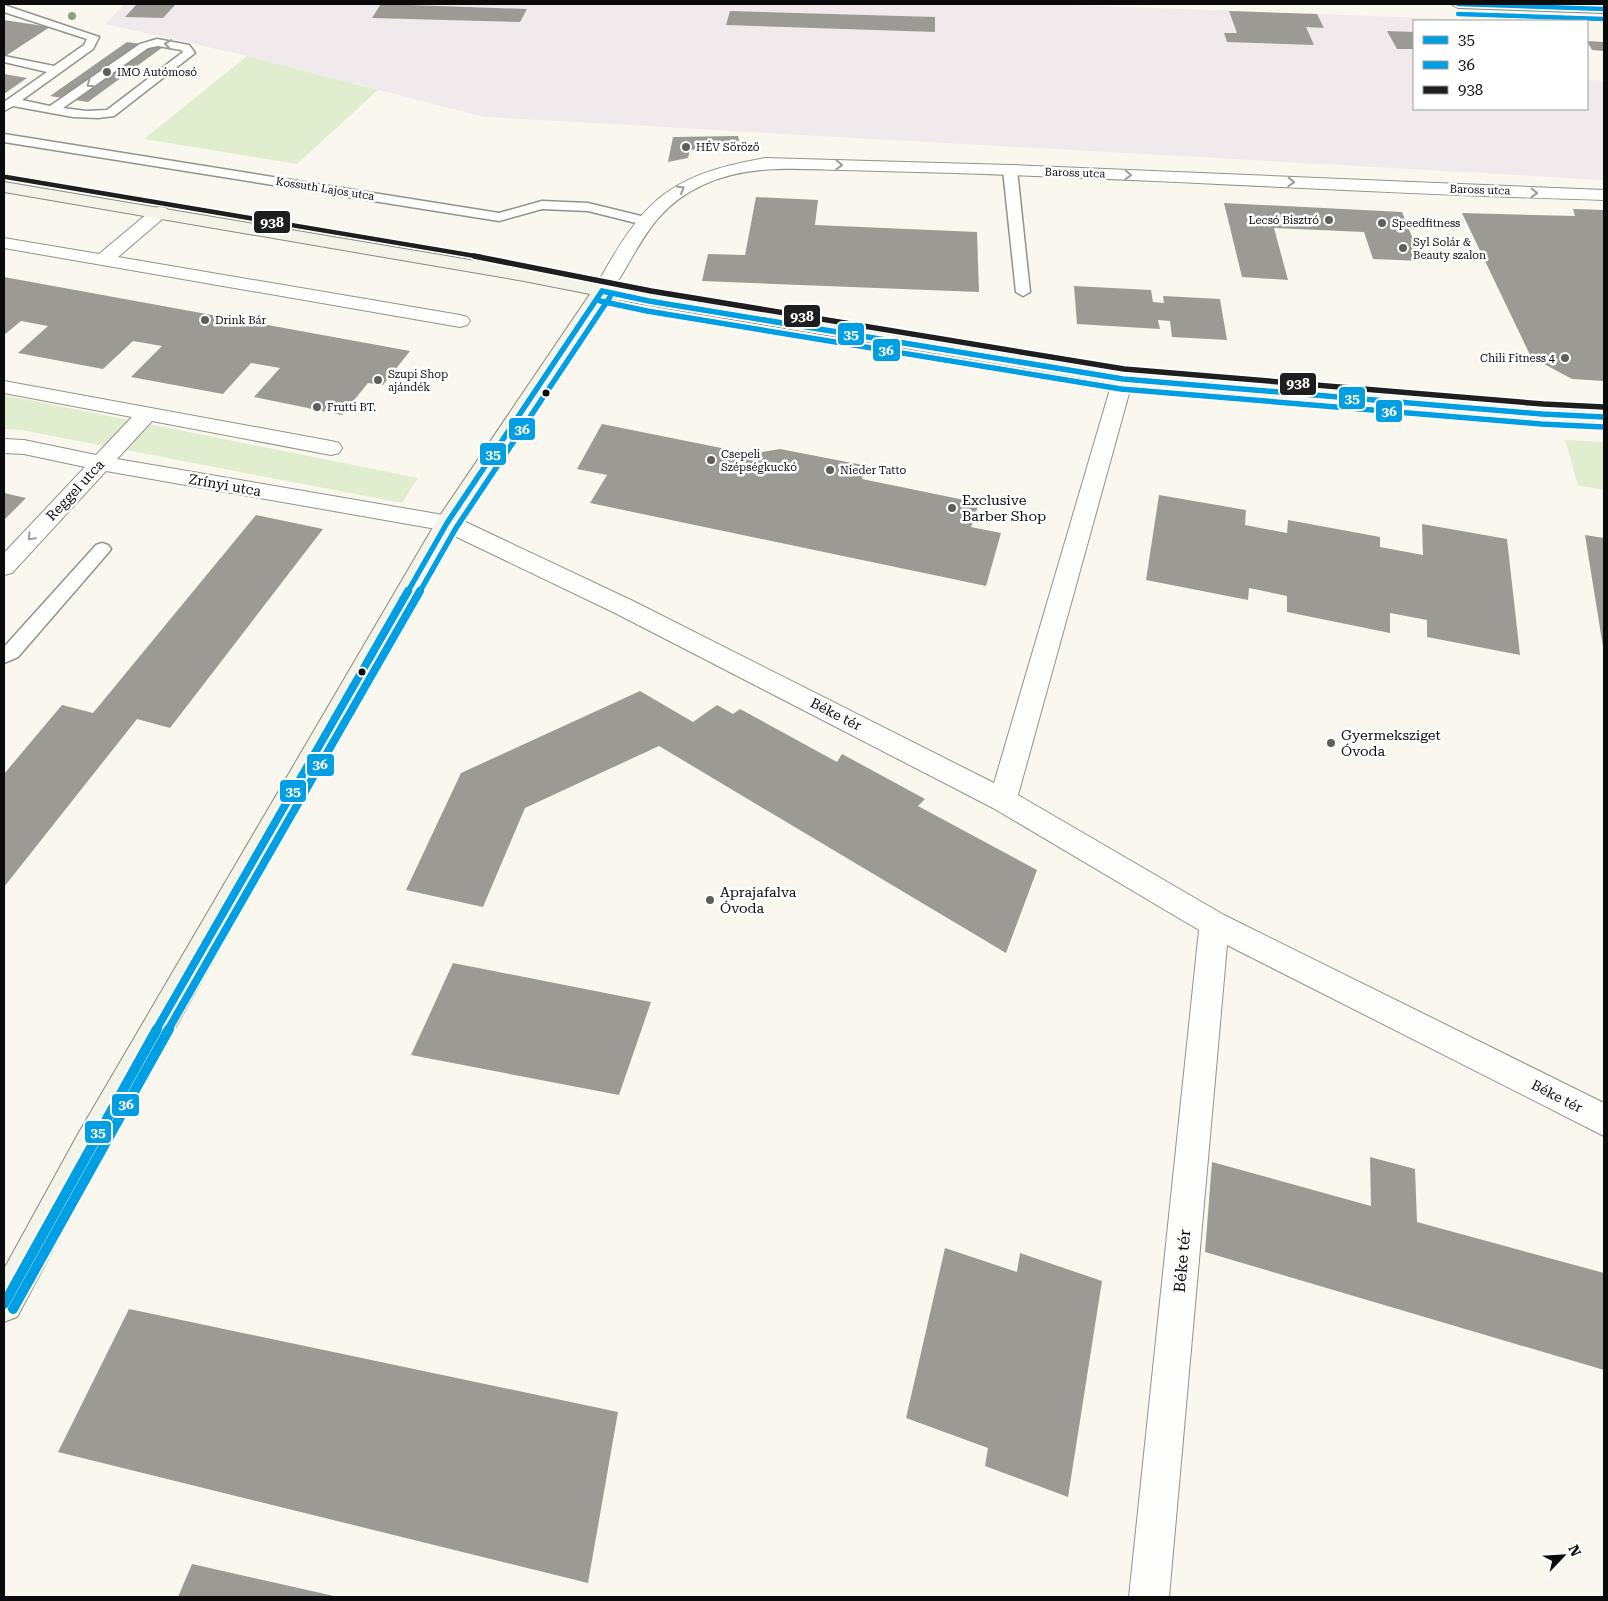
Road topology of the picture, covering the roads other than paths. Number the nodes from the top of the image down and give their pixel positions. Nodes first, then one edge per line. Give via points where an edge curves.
1 (41, 4) edge
2 (1458, 4) edge
3 (1569, 6) edge
4 (4, 8) edge
5 (1604, 9) edge
6 (25, 14) junction
7 (14, 22) dead end
8 (4, 59) edge
9 (56, 70) junction
10 (7, 104) edge
11 (54, 109) junction
12 (4, 138) edge
13 (1010, 170) junction
14 (4, 187) edge
15 (1604, 195) edge
16 (160, 212) junction
17 (644, 221) junction
18 (4, 244) edge
19 (103, 260) junction
20 (602, 291) junction
21 (1024, 292) dead end
22 (460, 321) dead end
23 (1123, 379) junction
24 (4, 387) edge
25 (146, 415) junction
26 (1604, 417) edge
27 (4, 446) edge
28 (331, 448) dead end
29 (100, 463) junction
30 (447, 523) junction
31 (102, 550) dead end
32 (4, 567) edge
33 (4, 656) edge
34 (1003, 800) junction
35 (1214, 924) junction
36 (1604, 1120) edge
37 (4, 1304) edge
38 (1149, 1597) edge

1 - 6 lane
2 - 3 street
3 - 5 street
4 - 6 lane
6 - 7 lane
6 - 9 lane via 93,37 90,47
8 - 9 lane
9 - 10 lane
10 - 11 lane
11 -> 11 lane via 95,116 110,113 189,53 185,47 157,42 144,46
12 - 17 lane, Kossuth Lajos utca via 498,217 542,205 588,207
13 -> 15 street, Baross utca
17 -> 13 street, Baross utca via 676,192 706,176 765,163 805,169
13 - 21 lane
14 - 16 street
16 - 19 street
16 - 20 street
17 - 20 street, Baross utca
18 - 19 street
19 - 22 street
20 - 23 street
20 - 30 street
23 - 26 street
23 - 34 street
24 - 25 street
25 - 28 street
25 - 29 street, Reggel utca
27 - 29 street, Zrínyi utca via 24,447
29 - 30 street, Zrínyi utca
29 -> 32 street, Reggel utca
30 - 34 street, Béke tér via 624,607
30 - 37 street via 95,1138
31 - 33 lane
34 - 35 street, Béke tér
35 - 36 street, Béke tér
35 - 38 street, Béke tér

